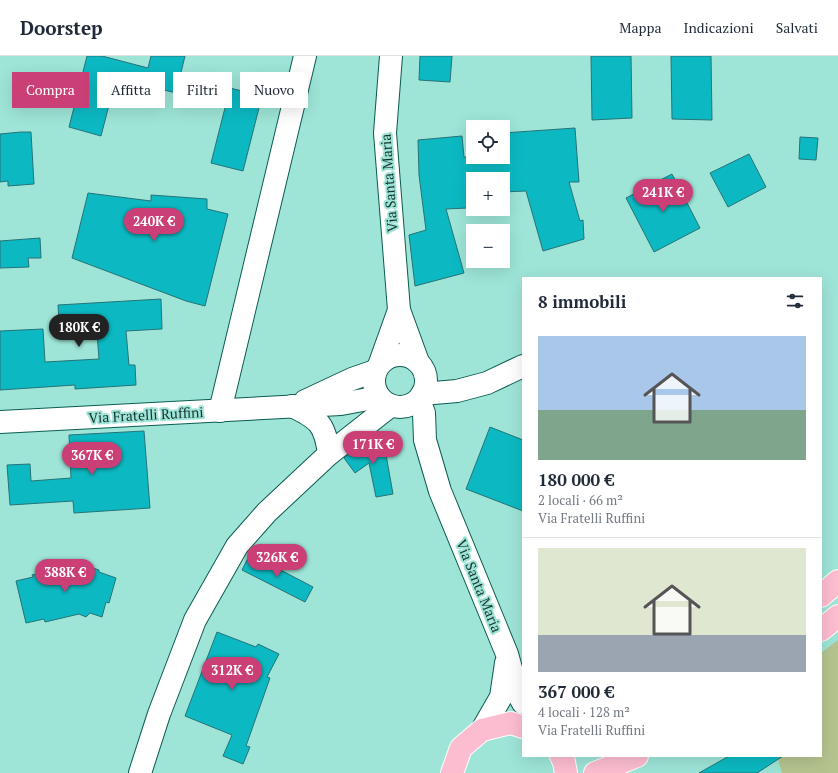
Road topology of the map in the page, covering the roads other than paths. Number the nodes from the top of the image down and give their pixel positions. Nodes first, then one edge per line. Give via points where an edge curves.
1 (305, 56) edge
2 (391, 56) edge
3 (399, 310) junction
4 (421, 366) junction
5 (522, 366) edge
6 (377, 367) junction
7 (487, 383) junction
8 (399, 401) junction
9 (292, 406) junction
10 (220, 411) junction
11 (0, 422) edge
12 (330, 454) junction
13 (838, 581) edge
14 (822, 595) edge
15 (838, 616) edge
16 (822, 629) edge
17 (507, 654) junction
18 (522, 701) edge
19 (522, 727) edge
20 (482, 730) junction
21 (461, 748) junction
22 (562, 757) edge
23 (635, 757) edge
24 (140, 773) edge
25 (440, 773) edge
26 (452, 773) edge
27 (566, 773) edge
28 (595, 773) edge

1 - 10 street
2 - 3 street, Via Santa Maria via 385,133
3 - 4 street, Via Santa Maria
3 - 6 street, Via Santa Maria
4 - 6 street via 409,356 399,354 389,357
4 - 7 street via 453,379
4 - 8 street via 426,381
5 - 7 street, Via Fratelli Ruffini
6 - 8 street via 373,382 375,392
6 - 9 street, Via Fratelli Ruffini
7 - 8 street, Via Fratelli Ruffini
8 - 9 street, Via Fratelli Ruffini
8 - 12 street via 361,427
8 - 17 street, Via Santa Maria via 425,440 440,492
9 - 10 street, Via Fratelli Ruffini
9 - 12 street via 308,413 318,422 326,434
10 - 11 street, Via Fratelli Ruffini
12 - 24 street via 267,512 237,546 194,620
13 - 14 main road
15 - 16 main road
17 - 18 street, Via Santa Maria
17 - 20 street via 501,697
19 - 20 main road via 511,723
20 - 21 main road
21 - 25 main road
21 - 26 main road
22 - 27 main road
23 - 28 main road

